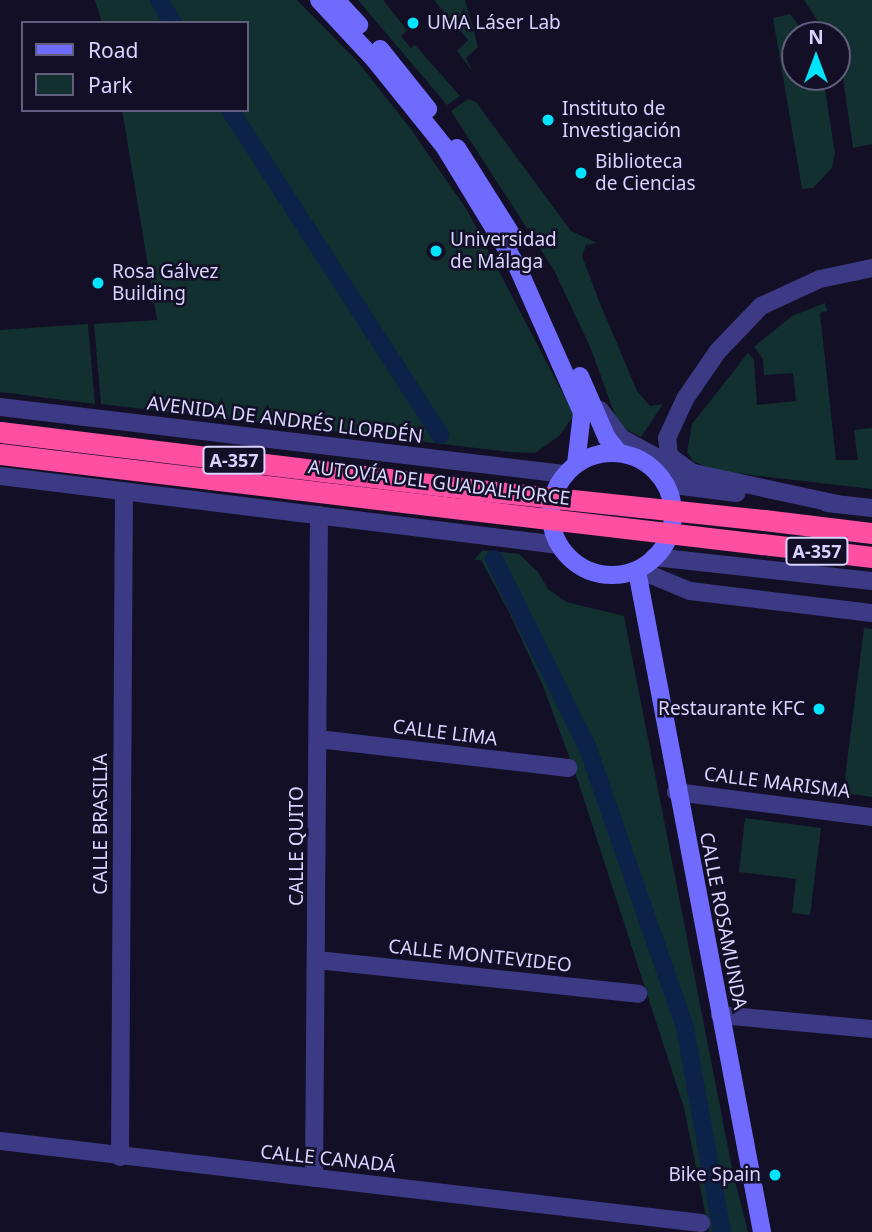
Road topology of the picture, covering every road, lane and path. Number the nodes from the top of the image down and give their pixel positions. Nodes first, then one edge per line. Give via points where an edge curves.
1 (319, 0) edge
2 (336, 0) edge
3 (872, 268) edge
4 (584, 386) junction
5 (0, 407) edge
6 (0, 432) edge
7 (619, 453) junction
8 (0, 454) edge
9 (570, 469) junction
10 (694, 474) junction
11 (0, 476) edge
12 (666, 484) junction
13 (124, 491) junction
14 (466, 499) junction
15 (837, 504) junction
16 (872, 508) edge
17 (319, 515) junction
18 (872, 533) edge
19 (559, 545) junction
20 (654, 557) junction
21 (872, 557) edge
22 (638, 571) junction
23 (604, 576) junction
24 (872, 581) edge
25 (872, 613) edge
26 (645, 618) junction
27 (318, 739) junction
28 (568, 768) dead end
29 (676, 792) junction
30 (872, 817) edge
31 (317, 960) junction
32 (638, 994) dead end
33 (720, 1015) junction
34 (872, 1029) edge
35 (0, 1141) edge
36 (120, 1157) junction
37 (314, 1178) junction
38 (701, 1223) dead end
39 (650, 1225) edge
40 (762, 1232) edge

1 - 9 main road via 374,58 444,146 517,266 582,413
2 - 4 main road via 403,74 477,176 529,263
3 - 10 street via 800,286 761,306 718,351 685,399 667,438 669,456
4 - 7 main road via 607,438
4 - 10 street via 621,438 662,463
5 - 9 street, AVENIDA DE ANDRÉS LLORDÉN via 526,473
6 - 14 highway, AUTOVÍA DEL GUADALHORCE / A-357
7 - 9 main road via 595,455
7 - 12 main road via 641,460
8 - 14 highway, AUTOVÍA DEL GUADALHORCE / A-357
9 - 19 main road via 551,510
10 - 15 street
11 - 13 street
12 - 15 street
12 - 20 main road via 673,527
13 - 17 street
13 - 36 street, CALLE BRASILIA
14 - 18 highway, AUTOVÍA DEL GUADALHORCE / A-357, bridge via 764,520
14 - 21 highway, AUTOVÍA DEL GUADALHORCE / A-357, bridge
15 - 16 street
17 - 19 street
17 - 27 street, CALLE QUITO
19 - 23 main road via 579,566
20 - 22 main road
20 - 24 street
22 - 23 main road
22 - 25 street via 690,591
22 - 26 main road, CALLE ROSAMUNDA
23 - 26 main road, CALLE ROSAMUNDA via 628,593
26 - 29 main road, CALLE ROSAMUNDA
27 - 28 street, CALLE LIMA
27 - 31 street, CALLE QUITO
29 - 30 street, CALLE MARISMA
29 - 33 main road, CALLE ROSAMUNDA
31 - 32 street, CALLE MONTEVIDEO
31 - 37 street, CALLE QUITO
33 - 34 street
33 - 40 main road, CALLE ROSAMUNDA
35 - 36 street, CALLE CANADÁ
36 - 37 street, CALLE CANADÁ
37 - 39 street, CALLE CANADÁ
38 - 39 street, CALLE CANADÁ

